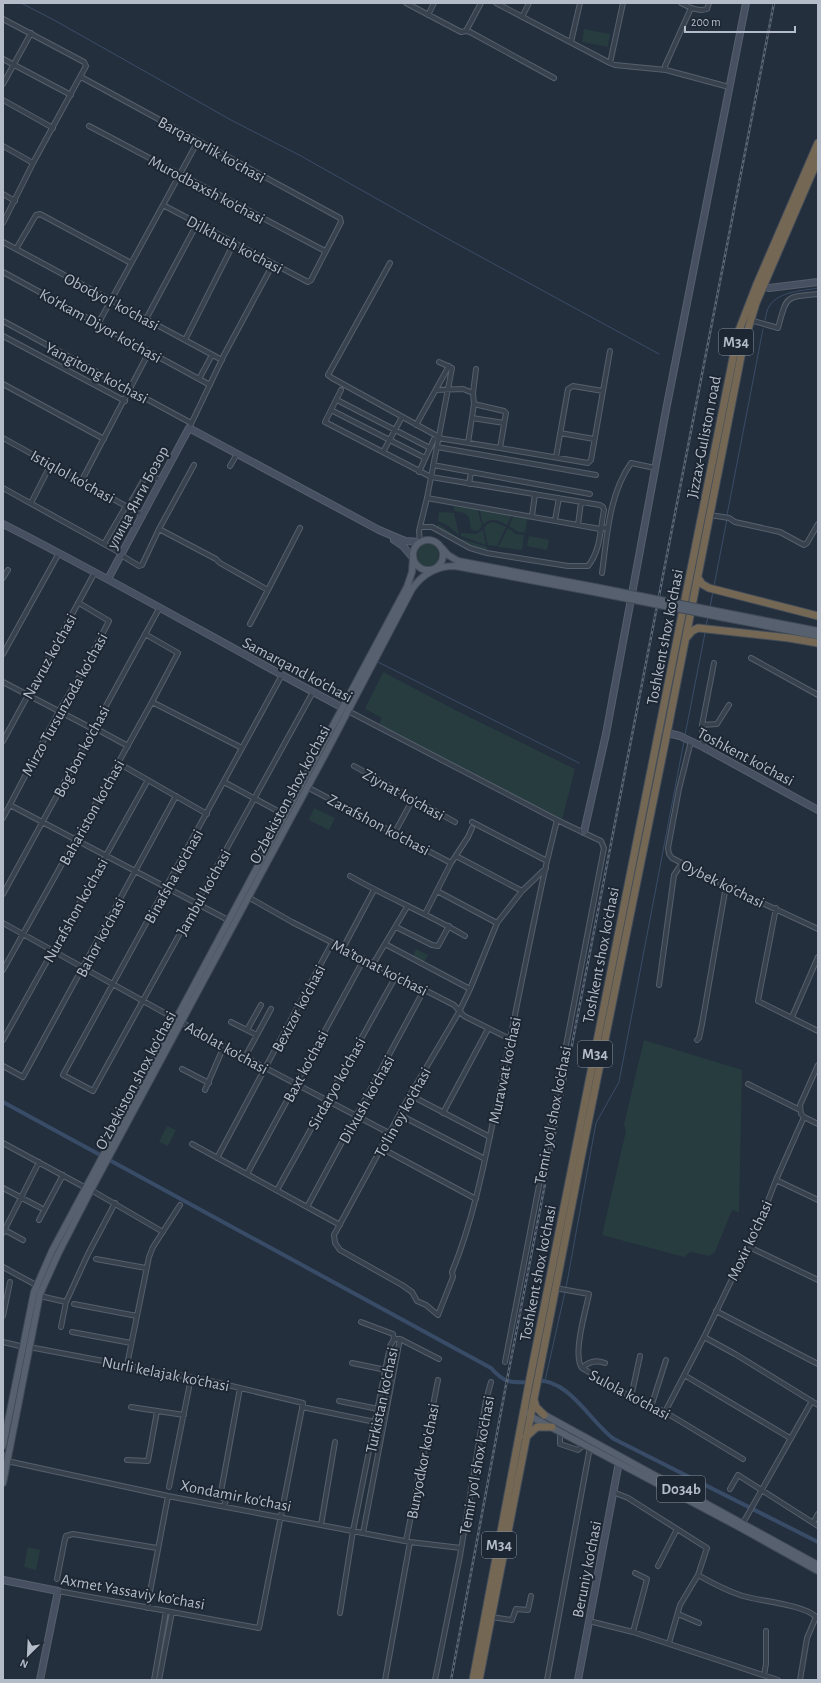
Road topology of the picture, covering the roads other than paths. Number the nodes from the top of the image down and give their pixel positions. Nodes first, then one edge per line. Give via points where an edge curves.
1 (406, 3) edge
2 (434, 3) edge
3 (481, 3) edge
4 (496, 3) edge
5 (529, 3) edge
6 (580, 3) edge
7 (623, 3) edge
8 (681, 3) edge
9 (709, 3) edge
10 (746, 3) edge
11 (691, 8) junction
12 (428, 15) junction
13 (522, 17) junction
14 (3, 19) edge
15 (466, 30) junction
16 (31, 33) junction
17 (571, 42) junction
18 (3, 59) edge
19 (610, 63) junction
20 (13, 65) junction
21 (666, 70) junction
22 (81, 77) junction
23 (554, 78) dead end
24 (3, 84) edge
25 (729, 87) junction
26 (71, 95) junction
27 (3, 100) edge
28 (89, 126) dead end
29 (53, 128) junction
30 (198, 141) junction
31 (818, 143) edge
32 (3, 146) edge
33 (818, 159) edge
34 (33, 163) junction
35 (180, 174) junction
36 (3, 194) edge
37 (15, 201) junction
38 (163, 205) junction
39 (3, 223) edge
40 (197, 224) junction
41 (3, 242) edge
42 (234, 243) junction
43 (16, 249) junction
44 (325, 251) junction
45 (131, 263) junction
46 (390, 263) dead end
47 (273, 264) junction
48 (3, 272) edge
49 (818, 282) edge
50 (763, 286) junction
51 (818, 294) edge
52 (111, 300) junction
53 (146, 319) junction
54 (750, 320) junction
55 (3, 321) edge
56 (98, 324) junction
57 (3, 336) edge
58 (185, 340) junction
59 (610, 351) dead end
60 (149, 352) junction
61 (212, 355) junction
62 (222, 360) junction
63 (439, 362) dead end
64 (449, 366) junction
65 (476, 369) dead end
66 (199, 379) junction
67 (3, 384) edge
68 (210, 385) junction
69 (448, 389) junction
70 (130, 390) junction
71 (341, 390) dead end
72 (436, 390) junction
73 (603, 391) junction
74 (473, 393) junction
75 (337, 400) junction
76 (125, 401) junction
77 (474, 404) junction
78 (331, 410) junction
79 (402, 418) junction
80 (472, 418) junction
81 (504, 423) junction
82 (190, 425) junction
83 (416, 425) junction
84 (396, 430) junction
85 (560, 433) junction
86 (3, 438) edge
87 (437, 438) junction
88 (104, 439) junction
89 (594, 439) junction
90 (390, 440) junction
91 (468, 443) junction
92 (437, 447) junction
93 (430, 448) junction
94 (500, 448) junction
95 (383, 452) junction
96 (237, 454) junction
97 (556, 457) junction
98 (425, 458) junction
99 (51, 464) junction
100 (194, 465) dead end
101 (230, 466) dead end
102 (433, 466) junction
103 (655, 468) junction
104 (419, 472) junction
105 (471, 472) junction
106 (596, 475) dead end
107 (431, 477) junction
108 (82, 480) junction
109 (161, 480) junction
110 (469, 484) junction
111 (3, 488) edge
112 (535, 494) junction
113 (590, 494) dead end
114 (427, 498) junction
115 (559, 498) junction
116 (581, 502) junction
117 (31, 503) junction
118 (127, 506) junction
119 (142, 515) junction
120 (710, 515) junction
121 (532, 516) junction
122 (555, 520) junction
123 (3, 524) edge
124 (578, 524) junction
125 (818, 524) edge
126 (420, 527) junction
127 (608, 527) junction
128 (300, 528) dead end
129 (600, 528) junction
130 (159, 529) junction
131 (379, 530) junction
132 (420, 542) junction
133 (104, 544) junction
134 (442, 548) junction
135 (59, 553) junction
136 (121, 554) junction
137 (413, 558) junction
138 (697, 558) junction
139 (435, 569) junction
140 (8, 570) dead end
141 (95, 572) junction
142 (602, 573) dead end
143 (3, 578) edge
144 (698, 578) junction
145 (108, 579) junction
146 (268, 590) junction
147 (594, 590) junction
148 (79, 603) junction
149 (160, 607) junction
150 (725, 615) junction
151 (818, 616) edge
152 (250, 624) dead end
153 (818, 631) edge
154 (145, 634) junction
155 (818, 636) edge
156 (686, 638) junction
157 (818, 643) edge
158 (375, 651) junction
159 (3, 654) edge
160 (751, 658) dead end
161 (714, 663) dead end
162 (282, 675) junction
163 (3, 682) edge
164 (313, 692) junction
165 (28, 694) junction
166 (818, 695) edge
167 (152, 702) junction
168 (729, 704) dead end
169 (346, 709) junction
170 (59, 711) junction
171 (702, 726) junction
172 (93, 728) junction
173 (659, 731) junction
174 (668, 733) junction
175 (689, 740) junction
176 (3, 741) edge
177 (128, 746) junction
178 (703, 747) junction
179 (242, 748) junction
180 (118, 763) junction
181 (354, 766) dead end
182 (148, 780) junction
183 (224, 782) junction
184 (307, 787) junction
185 (176, 796) junction
186 (255, 799) junction
187 (413, 799) junction
188 (10, 805) junction
189 (818, 810) edge
190 (207, 814) junction
191 (285, 815) junction
192 (3, 818) edge
193 (557, 820) junction
194 (43, 822) junction
195 (455, 822) dead end
196 (472, 822) dead end
197 (472, 828) dead end
198 (395, 832) junction
199 (584, 832) junction
200 (76, 840) junction
201 (106, 855) junction
202 (456, 856) junction
203 (547, 862) junction
204 (451, 863) junction
205 (682, 863) junction
206 (546, 868) junction
207 (135, 871) junction
208 (350, 876) dead end
209 (726, 886) junction
210 (166, 887) junction
211 (374, 890) junction
212 (522, 891) junction
213 (437, 892) junction
214 (3, 894) edge
215 (248, 897) junction
216 (197, 904) junction
217 (407, 907) junction
218 (776, 908) junction
219 (425, 914) junction
220 (228, 920) junction
221 (3, 923) edge
222 (497, 923) junction
223 (396, 926) junction
224 (449, 926) junction
225 (818, 929) edge
226 (23, 934) junction
227 (465, 936) dead end
228 (332, 943) junction
229 (385, 944) junction
230 (342, 948) junction
231 (53, 951) junction
232 (818, 957) edge
233 (364, 959) junction
234 (373, 964) junction
235 (83, 967) junction
236 (3, 970) edge
237 (396, 976) junction
238 (113, 983) junction
239 (659, 985) dead end
240 (470, 989) junction
241 (424, 990) junction
242 (143, 1001) junction
243 (261, 1005) dead end
244 (271, 1009) dead end
245 (459, 1012) junction
246 (792, 1017) junction
247 (178, 1020) junction
248 (231, 1022) dead end
249 (488, 1029) junction
250 (247, 1030) junction
251 (818, 1031) edge
252 (257, 1035) junction
253 (510, 1039) junction
254 (3, 1040) edge
255 (696, 1040) dead end
256 (224, 1046) junction
257 (245, 1057) junction
258 (818, 1065) edge
259 (3, 1066) edge
260 (266, 1068) junction
261 (182, 1069) dead end
262 (209, 1084) junction
263 (296, 1084) junction
264 (748, 1084) dead end
265 (206, 1090) dead end
266 (93, 1091) joint
267 (410, 1095) junction
268 (327, 1100) junction
269 (800, 1110) junction
270 (443, 1113) junction
271 (400, 1115) junction
272 (357, 1116) junction
273 (804, 1117) junction
274 (818, 1124) edge
275 (389, 1133) junction
276 (490, 1137) junction
277 (3, 1143) edge
278 (192, 1144) dead end
279 (381, 1148) junction
280 (218, 1158) junction
281 (485, 1159) junction
282 (39, 1162) junction
283 (247, 1174) junction
284 (63, 1175) junction
285 (776, 1180) junction
286 (3, 1188) edge
287 (88, 1189) junction
288 (277, 1190) junction
289 (21, 1198) junction
290 (476, 1199) junction
291 (818, 1200) edge
292 (115, 1203) junction
293 (180, 1205) dead end
294 (307, 1207) junction
295 (41, 1208) dead end
296 (39, 1220) dead end
297 (340, 1225) junction
298 (4, 1231) edge
299 (163, 1232) junction
300 (334, 1236) joint
301 (23, 1240) dead end
302 (747, 1246) junction
303 (96, 1259) dead end
304 (3, 1267) edge
305 (146, 1268) junction
306 (818, 1280) edge
307 (10, 1282) dead end
308 (36, 1285) junction
309 (559, 1288) junction
310 (40, 1296) junction
311 (66, 1302) junction
312 (74, 1304) dead end
313 (716, 1311) junction
314 (3, 1316) edge
315 (137, 1316) junction
316 (361, 1322) dead end
317 (62, 1327) dead end
318 (72, 1332) dead end
319 (704, 1337) junction
320 (394, 1339) junction
321 (400, 1339) junction
322 (3, 1342) edge
323 (131, 1343) junction
324 (27, 1347) junction
325 (640, 1356) dead end
326 (439, 1360) dead end
327 (666, 1360) dead end
328 (505, 1362) dead end
329 (352, 1363) dead end
330 (605, 1364) dead end
331 (818, 1364) edge
332 (126, 1365) junction
333 (582, 1368) junction
334 (386, 1370) junction
335 (684, 1375) junction
336 (191, 1378) junction
337 (438, 1380) dead end
338 (533, 1381) junction
339 (491, 1382) dead end
340 (240, 1388) junction
341 (534, 1397) junction
342 (631, 1397) junction
343 (339, 1401) dead end
344 (812, 1401) junction
345 (302, 1405) junction
346 (818, 1405) edge
347 (131, 1407) dead end
348 (651, 1407) junction
349 (378, 1409) junction
350 (157, 1412) junction
351 (529, 1412) junction
352 (665, 1412) junction
353 (184, 1415) junction
354 (544, 1415) junction
355 (375, 1422) junction
356 (552, 1426) junction
357 (560, 1431) junction
358 (523, 1437) junction
359 (790, 1438) junction
360 (336, 1442) dead end
361 (588, 1445) junction
362 (3, 1446) edge
363 (4, 1459) edge
364 (743, 1459) dead end
365 (127, 1460) dead end
366 (619, 1462) junction
367 (3, 1482) edge
368 (169, 1487) dead end
369 (730, 1489) dead end
370 (761, 1490) junction
371 (613, 1492) junction
372 (168, 1496) junction
373 (224, 1506) junction
374 (818, 1514) edge
375 (281, 1517) junction
376 (743, 1523) junction
377 (813, 1523) junction
378 (321, 1525) junction
379 (818, 1526) edge
380 (677, 1529) junction
381 (353, 1531) junction
382 (363, 1533) junction
383 (408, 1541) junction
384 (157, 1548) junction
385 (461, 1548) junction
386 (818, 1565) edge
387 (658, 1566) dead end
388 (818, 1571) edge
389 (635, 1573) dead end
390 (698, 1575) junction
391 (57, 1579) dead end
392 (3, 1580) edge
393 (58, 1591) junction
394 (531, 1596) dead end
395 (147, 1608) junction
396 (166, 1611) junction
397 (172, 1612) junction
398 (340, 1613) dead end
399 (678, 1614) junction
400 (491, 1617) junction
401 (817, 1617) edge
402 (589, 1621) junction
403 (699, 1623) dead end
404 (766, 1631) dead end
405 (633, 1632) junction
406 (669, 1643) junction
407 (764, 1675) junction
408 (40, 1680) edge
409 (154, 1680) edge
410 (159, 1680) edge
411 (385, 1680) edge
412 (435, 1680) edge
413 (473, 1680) edge
414 (479, 1680) edge
415 (547, 1680) edge
416 (578, 1680) edge
417 (778, 1680) edge
418 (800, 1680) edge

1 - 12 street
2 - 12 street
3 - 15 street
4 - 13 street
5 - 13 street
6 - 17 street
7 - 19 street
8 - 11 street
9 - 11 street via 703,10
10 - 25 street
11 - 21 street via 665,66
12 - 15 street via 461,32
13 - 17 street
14 - 16 street
15 - 23 street
16 - 20 street
16 - 22 street via 84,62 86,66
17 - 19 street
18 - 20 street
19 - 21 street
20 - 24 street
20 - 26 street
21 - 25 street
22 - 26 street
22 - 30 street, Barqarorlik ko'chasi
25 - 103 street
26 - 29 street
27 - 29 street
28 - 35 street, Murodbaxsh ko'chasi
29 - 34 street
30 - 35 street
30 - 44 street, Barqarorlik ko'chasi via 340,218 341,222
31 - 138 highway, Jizzax-Guliston road / M34 via 738,333
32 - 34 street
33 - 50 highway, Jizzax-Guliston road / M34
34 - 37 street
35 - 38 street
35 - 44 street, Murodbaxsh ko'chasi
36 - 37 street
37 - 39 street
38 - 40 street, Dilkhush ko'chasi
38 - 45 street
40 - 42 street, Dilkhush ko'chasi
40 - 53 street
41 - 43 street, Obodyo'l ko'chasi
42 - 47 street, Dilkhush ko'chasi
42 - 58 street
43 - 45 street via 36,215 40,214
43 - 52 street, Obodyo'l ko'chasi
44 - 47 street, Dilkhush ko'chasi via 308,282
45 - 52 street
46 - 79 street via 328,375
47 - 62 street
48 - 56 street, Ko'rkam Diyor ko'chasi
49 - 50 street via 769,288
50 - 54 highway, Jizzax-Guliston road / M34
51 - 54 street via 790,298 784,304 778,328
52 - 53 street, Obodyo'l ko'chasi
52 - 56 street
53 - 58 street, Obodyo'l ko'chasi
54 - 120 highway, Jizzax-Guliston road / M34
55 - 70 street, Yangitong ko'chasi
56 - 60 street, Ko'rkam Diyor ko'chasi
57 - 76 street, Yangitong ko'chasi
58 - 61 street, Obodyo'l ko'chasi
59 - 73 street
60 - 66 street, Ko'rkam Diyor ko'chasi
60 - 70 street
61 - 62 street, Obodyo'l ko'chasi
61 - 66 street
62 - 68 street
63 - 64 street
64 - 69 street via 452,368
64 - 72 street
65 - 74 street
66 - 68 street, Ko'rkam Diyor ko'chasi
67 - 88 street
68 - 82 street
69 - 72 street
69 - 74 street
69 - 87 street
70 - 76 street
70 - 82 street, Yangitong ko'chasi
71 - 75 street
72 - 83 street
73 - 85 street via 573,386 568,389
73 - 89 street
74 - 77 street
75 - 78 street
75 - 84 street
76 - 88 street
77 - 80 street
77 - 81 street via 504,411
78 - 90 street
78 - 95 street via 325,422
79 - 83 street
79 - 84 street
80 - 81 street
80 - 91 street
81 - 94 street
82 - 96 street
82 - 109 street, улица Янги Бозор
83 - 87 street
84 - 90 street
84 - 93 street
85 - 89 street
85 - 97 street
86 - 99 street, Istiqlol ko'chasi
87 - 91 street
87 - 92 street
87 - 93 street
88 - 108 street
89 - 97 street via 591,460 588,463
90 - 95 street
90 - 98 street
91 - 94 street
92 - 102 street
92 - 106 street
93 - 98 street
94 - 97 street
95 - 104 street
96 - 101 street
96 - 131 street
98 - 104 street
99 - 108 street, Istiqlol ko'chasi
99 - 117 street
100 - 130 street
102 - 105 street
102 - 107 street
103 - 127 street via 630,463 618,483
103 - 199 street via 606,734
104 - 107 street
105 - 110 street
105 - 113 street
107 - 110 street
107 - 114 street
108 - 118 street, Istiqlol ko'chasi
109 - 118 street via 147,474
109 - 119 street, улица Янги Бозор
110 - 112 street
111 - 117 street
112 - 115 street
112 - 121 street
114 - 121 street
114 - 126 street
115 - 116 street
115 - 122 street
116 - 124 street
116 - 129 street via 603,507
117 - 133 street
118 - 119 street, Istiqlol ko'chasi
118 - 133 street
119 - 136 street, улица Янги Бозор
120 - 125 street via 727,517 735,522 780,532 804,545 808,543
120 - 138 highway, Jizzax-Guliston road / M34
121 - 122 street
122 - 124 street
123 - 135 street, Samarqand ko'chasi
124 - 129 street
126 - 129 street via 432,527 470,548 487,553 568,566 588,566 594,558
126 - 132 street
127 - 129 street
127 - 142 street
128 - 146 street
130 - 136 street via 142,565
130 - 146 street
131 - 132 street via 405,541
131 - 137 street via 403,546
132 - 134 main road via 431,540
132 - 137 main road via 415,547
133 - 136 street
134 - 139 main road via 443,560
134 - 147 main road via 458,561
135 - 141 street, Samarqand ko'chasi
135 - 159 street
136 - 145 street, улица Янги Бозор
137 - 139 main road via 421,569
137 - 158 main road via 410,582
138 - 144 highway, Toshkent shox ko'chasi / M34
138 - 173 highway, Toshkent shox ko'chasi / M34
139 - 147 main road via 448,566 462,567
139 - 158 main road via 423,576 412,589
140 - 143 street
141 - 145 street, Samarqand ko'chasi
141 - 148 street, Navruz ko'chasi
144 - 151 highway via 708,588
144 - 156 highway, Toshkent shox ko'chasi / M34
145 - 149 street, Samarqand ko'chasi
146 - 152 street
147 - 150 main road, bridge
148 - 165 street, Navruz ko'chasi
148 - 170 street, Mirzo Tursunzoda ko'chasi via 109,621
149 - 154 street, Bog'bon ko'chasi
149 - 162 street, Samarqand ko'chasi
150 - 153 main road
150 - 155 main road
154 - 167 street, Bahariston ko'chasi via 178,653
154 - 172 street, Bog'bon ko'chasi
156 - 157 highway via 692,631 701,629
156 - 174 highway, Toshkent shox ko'chasi / M34
158 - 169 main road
160 - 166 street
161 - 171 street
162 - 164 street, Samarqand ko'chasi
162 - 179 street, Binafsha ko'chasi
163 - 165 street
164 - 169 street, Samarqand ko'chasi
164 - 186 street, Jambul ko'chasi
165 - 170 street
165 - 176 street, Navruz ko'chasi
167 - 177 street, Bahariston ko'chasi
167 - 179 street
168 - 171 street via 717,724
169 - 184 main road, O'zbekiston shox ko'chasi
169 - 191 main road, O'zbekiston shox ko'chasi
169 - 193 street, Samarqand ko'chasi
170 - 172 street
170 - 188 street, Mirzo Tursunzoda ko'chasi
171 - 178 street
172 - 177 street
172 - 194 street, Bog'bon ko'chasi
173 - 174 street, Toshkent ko'chasi
173 - 338 highway, Toshkent shox ko'chasi / M34
174 - 175 street, Toshkent ko'chasi
174 - 309 highway, M34 via 642,853
175 - 178 street, Toshkent ko'chasi
175 - 205 street, Oybek ko’chasi via 668,848 672,858
177 - 180 street, Bahariston ko'chasi
178 - 189 street, Toshkent ko'chasi
179 - 183 street, Binafsha ko'chasi
180 - 182 street
180 - 200 street, Bahariston ko'chasi
181 - 187 street, Ziynat ko'chasi
182 - 185 street
182 - 201 street, Nurafshon ko'chasi
183 - 186 street
183 - 190 street, Binafsha ko'chasi
184 - 198 street, Zarafshon ko'chasi
184 - 215 main road, O'zbekiston shox ko'chasi
185 - 190 street
185 - 207 street, Bahor ko'chasi
186 - 191 street
186 - 216 street, Jambul ko'chasi
187 - 195 street, Ziynat ko'chasi
187 - 198 street
188 - 192 street, Mirzo Tursunzoda ko'chasi
188 - 194 street
190 - 210 street, Binafsha ko'chasi
191 - 220 main road, O'zbekiston shox ko'chasi
193 - 199 street, Samarqand ko'chasi
193 - 203 street, Muravvat ko'chasi
194 - 200 street
194 - 214 street, Bog'bon ko'chasi
196 - 203 street
197 - 202 street
198 - 204 street, Zarafshon ko'chasi
199 - 328 street, Temir yo'l shox ko'chasi via 600,841 604,848
200 - 201 street
200 - 226 street, Bahariston ko'chasi
201 - 207 street
201 - 231 street, Nurafshon ko'chasi
202 - 204 street
202 - 212 street
203 - 206 street, Muravvat ko'chasi
204 - 213 street
205 - 209 street, Oybek ko’chasi
205 - 239 street via 674,875
206 - 212 street, To'lin oy ko'chasi
206 - 253 street, Muravvat ko'chasi
207 - 210 street
207 - 235 street, Bahor ko'chasi
208 - 211 street
209 - 218 street, Oybek ko’chasi
209 - 255 street via 702,1024 699,1038
210 - 216 street
210 - 238 street, Binafsha ko'chasi
211 - 217 street
211 - 230 street
212 - 222 street, To'lin oy ko'chasi
213 - 219 street
213 - 222 street
215 - 228 street, Ma'tonat ko'chasi
215 - 247 main road, O'zbekiston shox ko'chasi
216 - 220 street
216 - 242 street, Jambul ko'chasi
217 - 219 street
217 - 223 street
218 - 225 street, Oybek ko’chasi
218 - 246 street via 758,1001
219 - 224 street
220 - 247 main road, O'zbekiston shox ko'chasi
221 - 226 street, Adolat ko'chasi
222 - 240 street, To'lin oy ko'chasi
223 - 224 street via 438,946
223 - 229 street
224 - 227 street
226 - 231 street, Adolat ko'chasi
226 - 236 street, Bahariston ko'chasi
228 - 230 street, Ma'tonat ko'chasi
228 - 260 street, Bexizor ko'chasi
229 - 234 street
229 - 240 street
230 - 233 street, Ma'tonat ko'chasi
231 - 235 street, Adolat ko'chasi
231 - 254 street, Nurafshon ko'chasi
232 - 246 street
233 - 234 street, Ma'tonat ko'chasi
233 - 263 street, Baxt ko'chasi
234 - 237 street, Ma'tonat ko'chasi
235 - 238 street, Adolat ko'chasi
235 - 259 street, Bahor ko'chasi via 24,1077
237 - 241 street, Ma'tonat ko'chasi
237 - 268 street, Sirdaryo ko'chasi
238 - 242 street, Adolat ko'chasi
238 - 266 street, Binafsha ko'chasi via 63,1075
240 - 245 street, To'lin oy ko'chasi
241 - 245 street, Ma'tonat ko'chasi via 454,1006
241 - 272 street, Dilxush ko'chasi
242 - 247 street, Adolat ko'chasi
242 - 266 street, Jambul ko'chasi
243 - 250 street
244 - 252 street
245 - 249 street, Ma'tonat ko'chasi
245 - 267 street, To'lin oy ko'chasi
246 - 251 street
247 - 256 street, Adolat ko'chasi
247 - 287 main road, O'zbekiston shox ko'chasi
248 - 250 street
249 - 253 street, Ma'tonat ko'chasi
249 - 270 street
250 - 252 street
252 - 257 street
253 - 276 street, Muravvat ko'chasi
256 - 257 street, Adolat ko'chasi
256 - 262 street
257 - 260 street, Adolat ko'chasi
258 - 269 street
260 - 263 street, Adolat ko'chasi
260 - 280 street, Bexizor ko'chasi
261 - 262 street
262 - 265 street
263 - 268 street, Adolat ko'chasi
263 - 283 street, Baxt ko'chasi
264 - 269 street
267 - 270 street
267 - 271 street, To'lin oy ko'chasi
268 - 272 street, Adolat ko'chasi
268 - 288 street, Sirdaryo ko'chasi
269 - 273 street
270 - 276 street
271 - 275 street, To'lin oy ko'chasi
271 - 281 street
272 - 275 street, Adolat ko'chasi
272 - 294 street, Dilxush ko'chasi
273 - 274 street
273 - 285 street, Moxir ko'chasi
275 - 279 street, To'lin oy ko'chasi
276 - 281 street, Muravvat ko'chasi
277 - 282 street
278 - 280 street
279 - 290 street
279 - 297 street, To'lin oy ko'chasi
280 - 283 street
281 - 290 street, Muravvat ko'chasi
282 - 284 street
282 - 289 street
283 - 288 street
284 - 287 street
284 - 296 street
285 - 291 street
285 - 302 street, Moxir ko'chasi
286 - 289 street
287 - 292 street
287 - 308 main road, O'zbekiston shox ko'chasi via 52,1251
287 - 310 main road, O'zbekiston shox ko'chasi
288 - 294 street
289 - 295 street
289 - 298 street
290 - 300 street, Muravvat ko'chasi via 464,1242 452,1272 453,1277 438,1315 417,1301 412,1292 402,1285 340,1250
292 - 299 street
292 - 311 street
293 - 299 street
294 - 297 street
297 - 300 street, To'lin oy ko'chasi
298 - 301 street
299 - 305 street via 153,1247
302 - 306 street
302 - 313 street, Moxir ko'chasi
303 - 305 street
304 - 308 street
305 - 315 street
307 - 314 street
308 - 324 main road, O'zbekiston shox ko'chasi
309 - 333 street, Sulola ko'chasi via 589,1294 578,1351 578,1361
309 - 338 highway, M34
310 - 311 street
310 - 324 main road, O'zbekiston shox ko'chasi
311 - 317 street
312 - 315 street
313 - 319 street, Moxir ko'chasi
313 - 331 street
315 - 323 street
316 - 320 street via 393,1334
318 - 323 street
319 - 335 street, Moxir ko'chasi
319 - 344 street
320 - 321 street, Turkistan ko'chasi
320 - 334 street, Turkistan ko'chasi via 390,1346
321 - 326 street
321 - 382 street, Turkistan ko'chasi
322 - 324 street, Nurli kelajak ko'chasi
323 - 332 street
324 - 332 street, Nurli kelajak ko'chasi
324 - 362 main road, O'zbekiston shox ko'chasi
324 - 363 main road, O'zbekiston shox ko'chasi
325 - 342 street
327 - 348 street
329 - 334 street
330 - 333 street via 592,1362
332 - 336 street, Nurli kelajak ko'chasi
333 - 342 street, Sulola ko'chasi
334 - 349 street, Turkistan ko'chasi
335 - 352 street, Moxir ko'chasi
335 - 359 street
336 - 340 street, Nurli kelajak ko'chasi
336 - 353 street
337 - 383 street, Bunyodkor ko'chasi
338 - 341 highway, M34
338 - 351 highway, M34
339 - 385 street, Temir yo'l shox ko'chasi
340 - 345 street, Nurli kelajak ko'chasi
340 - 373 street via 220,1497 226,1500
341 - 351 highway, M34
341 - 354 highway via 536,1407
342 - 348 street, Sulola ko'chasi
343 - 349 street
344 - 346 street
344 - 359 street
345 - 355 street, Nurli kelajak ko'chasi
345 - 375 street
347 - 350 street
348 - 352 street, Sulola ko'chasi
349 - 355 street, Turkistan ko'chasi
350 - 353 street
350 - 365 street via 148,1461
351 - 354 main road, D034b
351 - 356 main road, D034b
351 - 358 highway, M34
352 - 364 street, Sulola ko'chasi
353 - 368 street
354 - 376 main road, D034b
355 - 381 street, Turkistan ko'chasi
356 - 357 main road, D034b
356 - 358 highway via 537,1427
357 - 361 main road, D034b
357 - 361 street via 560,1444 578,1450
358 - 400 highway, M34
358 - 413 highway, M34
359 - 370 street
360 - 378 street
361 - 366 main road, D034b
361 - 415 street
363 - 367 main road, O'zbekiston shox ko'chasi
363 - 372 street, Xondamir ko'chasi
366 - 371 street, Beruniy ko'chasi
366 - 388 main road, D034b
369 - 370 street via 738,1476
370 - 376 street
370 - 377 street
371 - 380 street via 628,1498
371 - 402 street, Beruniy ko'chasi
372 - 373 street, Xondamir ko'chasi
372 - 384 street
373 - 375 street, Xondamir ko'chasi
374 - 377 street
375 - 378 street, Xondamir ko'chasi
375 - 397 street, Axmet Yassaviy ko'chasi via 258,1628
376 - 386 main road, D034b
377 - 379 street
378 - 381 street, Xondamir ko'chasi
380 - 387 street
380 - 390 street via 707,1548
381 - 382 street, Xondamir ko'chasi
381 - 398 street, Turkistan ko'chasi
382 - 383 street, Xondamir ko'chasi
383 - 385 street, Xondamir ko'chasi
383 - 411 street, Bunyodkor ko'chasi
384 - 391 street via 73,1534 66,1536
384 - 395 street
385 - 412 street, Temir yo'l shox ko'chasi
389 - 405 street via 647,1579
390 - 399 street via 680,1605
390 - 401 street via 742,1596 793,1607
392 - 393 street, Axmet Yassaviy ko'chasi
393 - 395 street, Axmet Yassaviy ko'chasi
393 - 408 street
394 - 400 street via 528,1610 516,1609 512,1620
395 - 396 street, Axmet Yassaviy ko'chasi
396 - 397 street, Axmet Yassaviy ko'chasi
396 - 409 street
397 - 410 street
399 - 403 street
399 - 406 street
400 - 414 highway, M34
401 - 418 street via 807,1638
402 - 405 street
402 - 416 street, Beruniy ko'chasi
404 - 407 street
405 - 406 street
406 - 407 street
407 - 417 street

